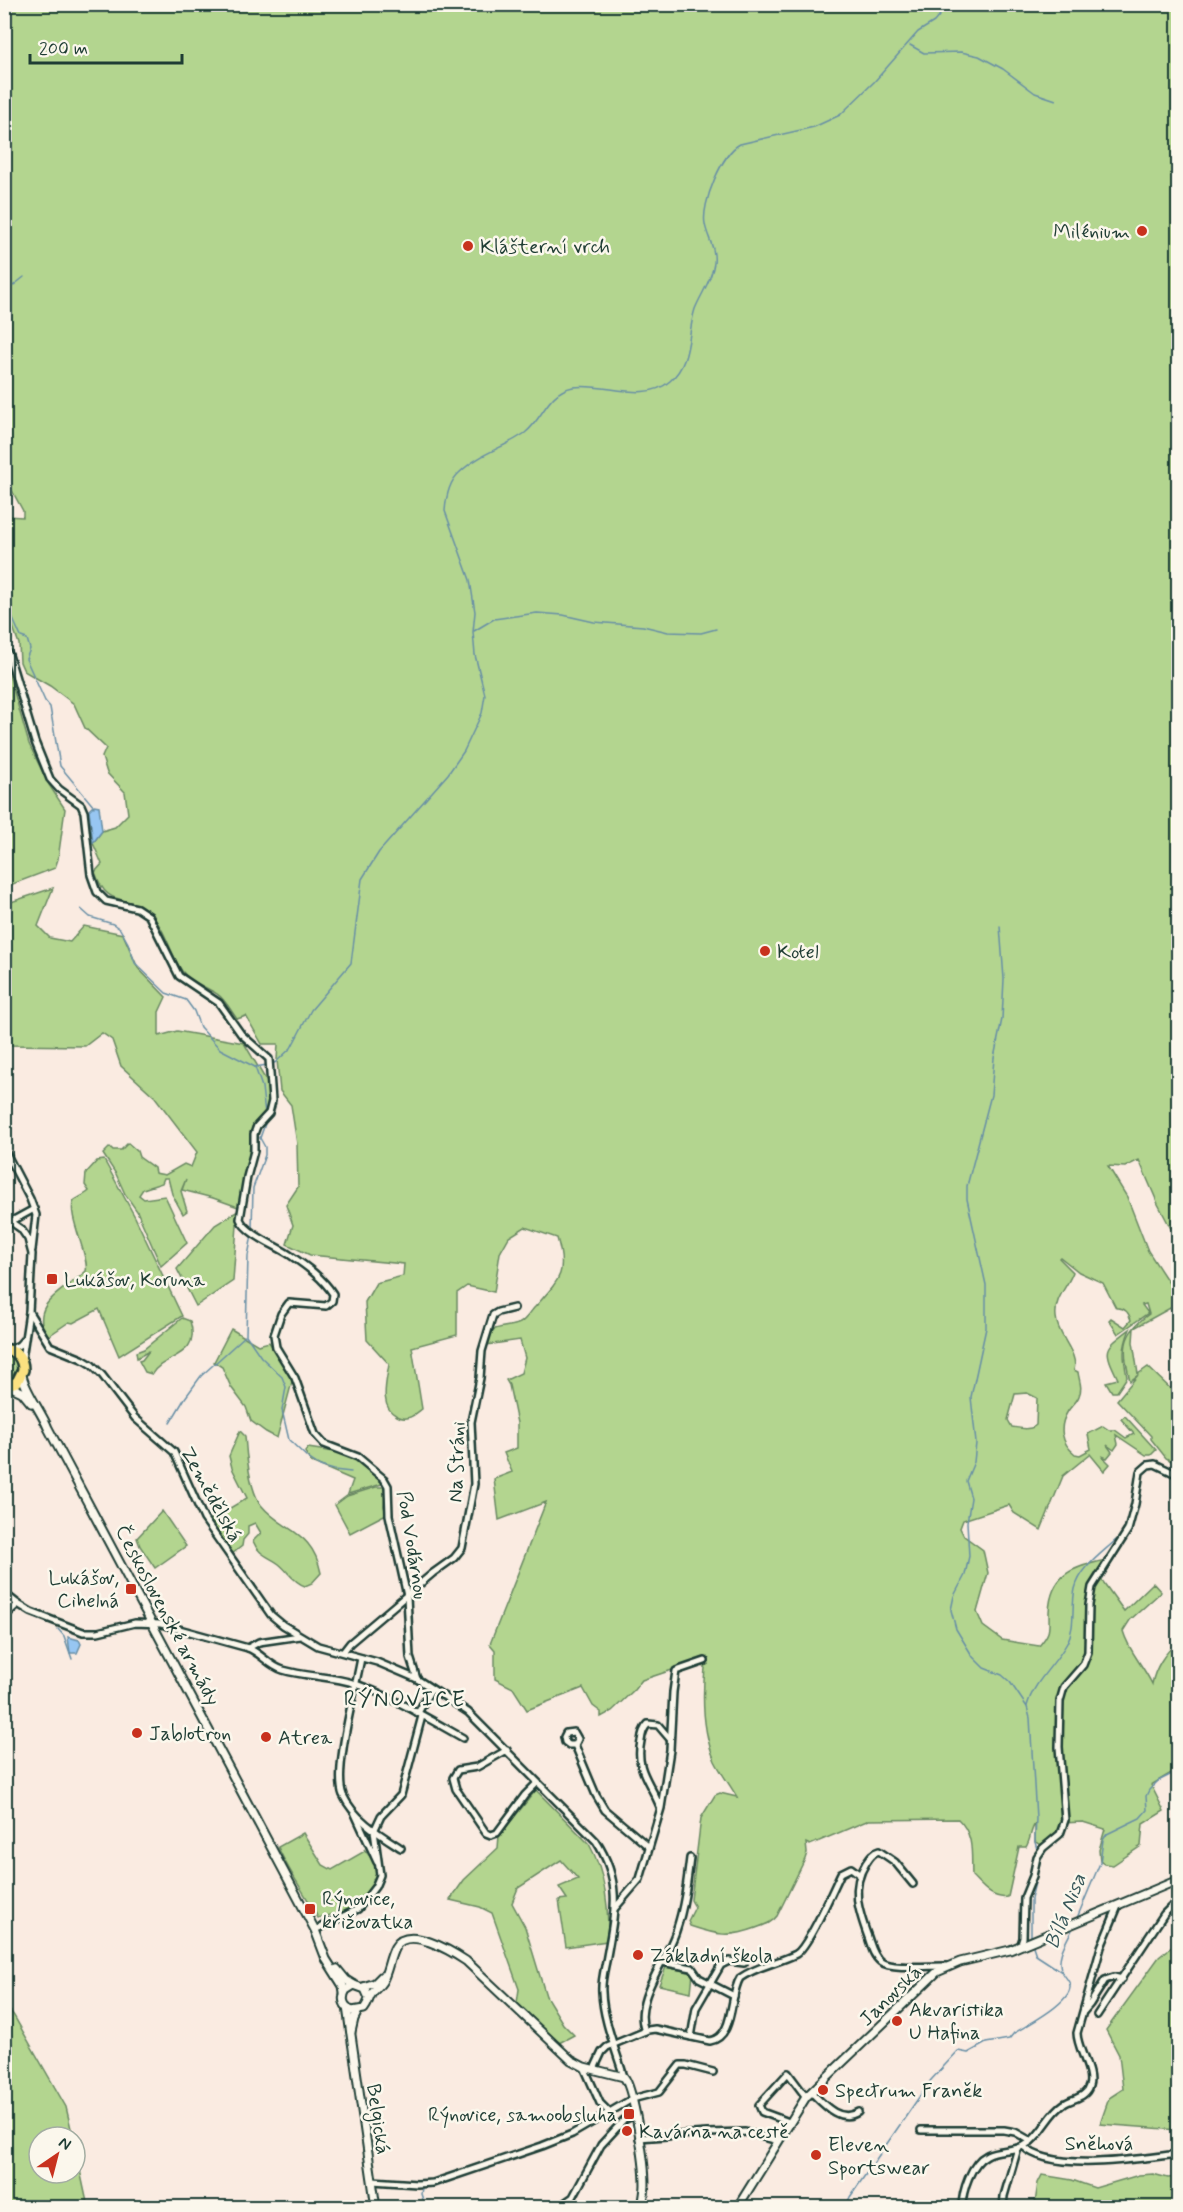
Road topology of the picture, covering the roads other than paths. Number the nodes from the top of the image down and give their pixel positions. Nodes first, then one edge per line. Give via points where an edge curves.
1 (4, 648) edge
2 (4, 1149) edge
3 (34, 1209) junction
4 (4, 1217) edge
5 (12, 1221) junction
6 (32, 1254) junction
7 (514, 1308) dead end
8 (29, 1312) junction
9 (26, 1337) junction
10 (7, 1350) edge
11 (22, 1361) junction
12 (22, 1375) junction
13 (7, 1386) edge
14 (48, 1428) junction
15 (1179, 1475) edge
16 (4, 1593) edge
17 (407, 1596) junction
18 (18, 1604) junction
19 (4, 1617) edge
20 (153, 1624) junction
21 (300, 1636) junction
22 (248, 1648) junction
23 (343, 1652) junction
24 (361, 1658) junction
25 (705, 1661) dead end
26 (417, 1679) junction
27 (357, 1684) junction
28 (431, 1689) junction
29 (420, 1714) junction
30 (464, 1738) dead end
31 (671, 1741) junction
32 (575, 1745) dead end
33 (507, 1750) junction
34 (537, 1783) junction
35 (661, 1808) junction
36 (354, 1812) junction
37 (374, 1831) junction
38 (649, 1847) junction
39 (401, 1848) dead end
40 (690, 1858) dead end
41 (380, 1867) junction
42 (860, 1874) junction
43 (1179, 1880) edge
44 (913, 1884) dead end
45 (1179, 1900) edge
46 (1118, 1906) junction
47 (615, 1908) junction
48 (315, 1930) junction
49 (1023, 1943) junction
50 (323, 1947) junction
51 (662, 1962) junction
52 (744, 1963) dead end
53 (949, 1965) junction
54 (384, 1975) junction
55 (1122, 1979) junction
56 (710, 1984) junction
57 (354, 1985) junction
58 (363, 1987) junction
59 (344, 1992) junction
60 (734, 1996) junction
61 (369, 1998) junction
62 (343, 2004) junction
63 (358, 2011) junction
64 (1083, 2011) junction
65 (1097, 2015) dead end
66 (645, 2031) junction
67 (350, 2035) junction
68 (690, 2037) junction
69 (614, 2043) junction
70 (584, 2067) junction
71 (594, 2069) junction
72 (710, 2072) dead end
73 (624, 2077) junction
74 (809, 2095) junction
75 (632, 2099) junction
76 (621, 2107) junction
77 (609, 2112) junction
78 (858, 2112) dead end
79 (635, 2115) junction
80 (624, 2120) junction
81 (789, 2122) junction
82 (921, 2130) dead end
83 (639, 2138) junction
84 (778, 2141) junction
85 (1032, 2141) junction
86 (1021, 2147) junction
87 (1179, 2154) edge
88 (372, 2181) junction
89 (376, 2208) edge
90 (557, 2208) edge
91 (642, 2208) edge
92 (735, 2208) edge
93 (962, 2208) edge
94 (1004, 2208) edge

1 - 17 street, Pod Vodárnou via 50,779 84,812 91,875 97,892 106,901 137,908 149,916 179,976 219,1003 241,1034 263,1052 270,1064 272,1101 269,1113 254,1134 240,1220 312,1271 333,1294 326,1306 293,1302 286,1306 278,1321 275,1342 295,1378 319,1440 358,1457 388,1486 389,1515
2 - 3 street
3 - 5 street
3 - 6 street, Československé armády
4 - 5 street
5 - 6 street via 25,1235
6 - 8 street, Československé armády
7 - 17 street, Na Stráni via 493,1315 483,1344 471,1422 474,1484 462,1548
8 - 9 street, Československé armády
8 - 21 street, Zemědělská via 50,1346 92,1365 135,1418 174,1452 204,1519 254,1593 271,1615
9 - 10 street via 19,1346
9 - 11 street, Československé armády
10 - 11 main road
11 - 12 main road, Československé armády
12 - 13 main road, Československé armády
12 - 14 street, Československé armády
13 - 14 street, Československé armády via 24,1393
14 - 20 street, Československé armády
15 - 49 street via 1155,1464 1143,1468 1128,1530 1090,1594 1089,1652 1064,1688 1060,1701 1064,1829 1037,1857 1025,1892
16 - 18 street
17 - 23 street, Na Stráni
17 - 26 street, Pod Vodárnou via 410,1657
18 - 19 street
18 - 20 street via 83,1632 135,1623
20 - 22 street
20 - 48 street, Československé armády
21 - 22 street via 259,1642
21 - 23 street, Zemědělská via 318,1646
22 - 27 street via 284,1670
23 - 24 street, Zemědělská
24 - 26 street, Zemědělská
24 - 27 street
25 - 31 street via 676,1671
26 - 28 street
27 - 29 street
27 - 36 street via 340,1782
28 - 29 street
28 - 33 street via 477,1719
29 - 30 street
29 - 37 street via 401,1795 381,1816
31 - 35 street
31 - 35 street via 658,1725 648,1724 638,1752 644,1776
32 - 38 street via 605,1810
33 - 34 street
33 - 34 street via 477,1767 458,1770 453,1778 486,1833 497,1833
34 - 47 street via 597,1841 610,1863
35 - 38 street
36 - 37 street
36 - 41 street
37 - 39 street
37 - 41 street
38 - 47 street via 640,1879
40 - 51 street via 686,1895
41 - 48 street via 375,1887 358,1909
42 - 44 street via 872,1853 879,1851 895,1862
42 - 53 street via 858,1910 879,1961 893,1966
42 - 60 street via 851,1868 844,1870 804,1947 743,1976 737,1982
43 - 46 street, Janovská
45 - 55 street via 1168,1909
46 - 49 street, Janovská
46 - 64 street via 1101,1947
47 - 69 street via 602,1988
48 - 50 street, Československé armády
49 - 53 street, Janovská via 997,1954
50 - 57 street, Československé armády via 342,1976
50 - 59 street, Československé armády
51 - 56 street via 694,1968 698,1977
51 - 66 street via 647,1994 641,2019
52 - 56 street via 724,1963
53 - 74 street, Janovská via 937,1972
54 - 58 street
54 - 61 street
54 - 70 street via 394,1948 406,1939 450,1950
55 - 64 street via 1105,1980
55 - 65 street
56 - 60 street
56 - 68 street via 696,2008
57 - 58 street
57 - 59 street
58 - 61 street
59 - 62 street
60 - 68 street via 723,2035 710,2041
61 - 63 street via 366,2007
62 - 63 street
62 - 67 street, Belgická
63 - 67 street, Belgická
64 - 85 street via 1077,2042 1090,2085 1081,2097 1056,2110
66 - 68 street via 655,2029
66 - 69 street
67 - 88 street, Belgická
69 - 71 street via 602,2052
69 - 73 street
70 - 71 street
70 - 77 street via 600,2103
71 - 73 street
72 - 75 street via 680,2065 659,2092
73 - 75 street
74 - 78 street via 838,2114 849,2117
74 - 81 street, Janovská
74 - 81 street via 788,2073 759,2105 762,2112
75 - 76 street
75 - 79 street
76 - 77 street
76 - 80 street
77 - 88 street via 562,2138 443,2180 417,2184
79 - 80 street
79 - 83 street
80 - 90 street via 602,2145 573,2197
81 - 84 street, Janovská
82 - 85 street via 1004,2130
83 - 84 street via 745,2132
83 - 91 street via 645,2187
84 - 92 street, Janovská
85 - 86 street
86 - 87 street, Sněhová via 1046,2158 1080,2161 1114,2162
86 - 93 street via 988,2154 979,2162 962,2199
86 - 94 street via 1005,2189
88 - 89 street, Belgická

